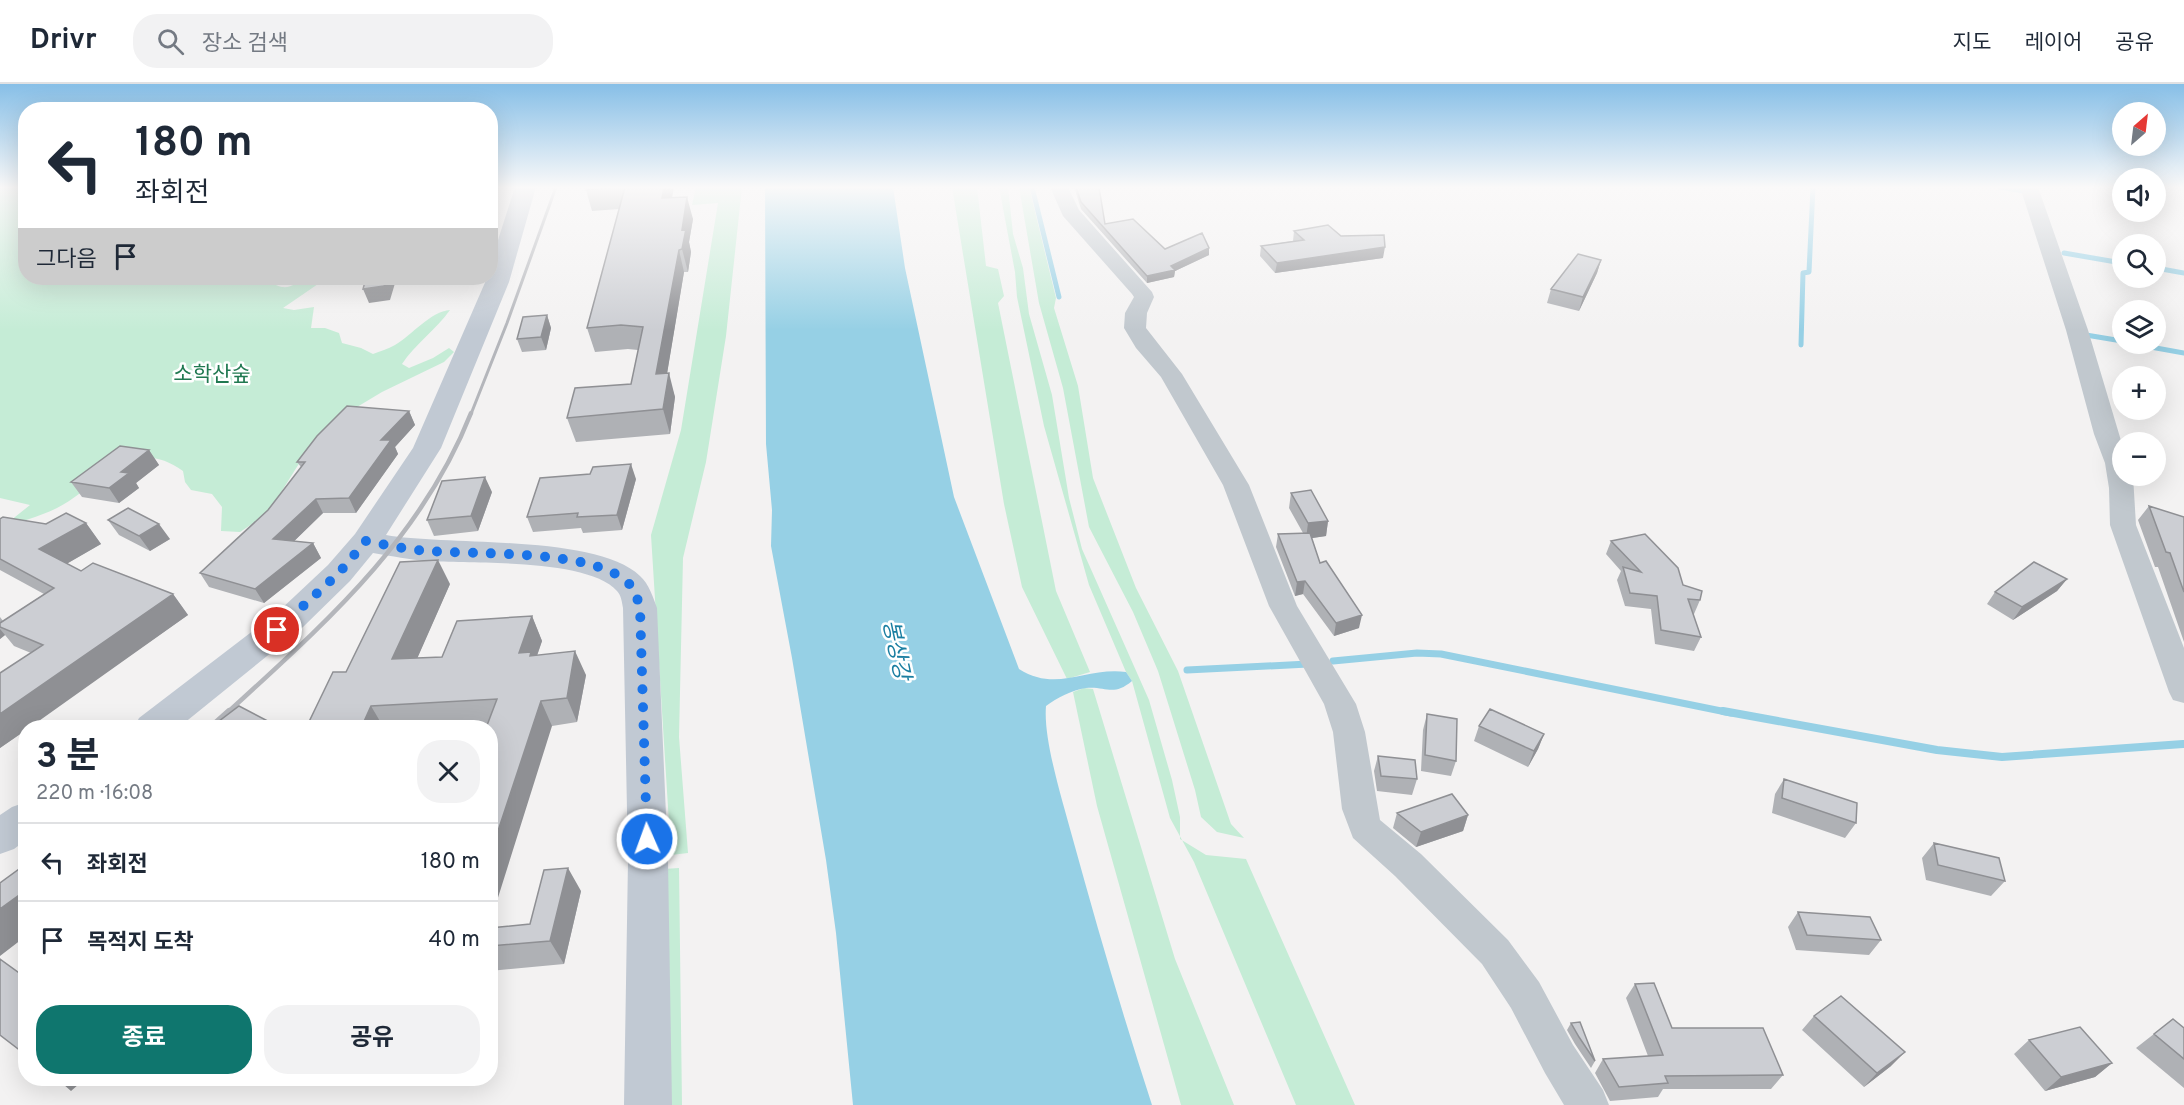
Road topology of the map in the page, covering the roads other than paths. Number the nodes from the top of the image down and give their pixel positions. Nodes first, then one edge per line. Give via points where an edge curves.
1 (511, 235) edge
2 (1090, 235) edge
3 (2045, 235) edge
4 (498, 279) edge
5 (496, 285) edge
6 (366, 541) junction
7 (2184, 692) edge
8 (162, 720) edge
9 (18, 825) edge
10 (0, 837) edge
11 (648, 1105) edge
12 (1588, 1105) edge

1 - 4 main road
2 - 12 street via 1142,292 1135,328 1171,374 1236,486 1283,606 1340,704 1349,732 1365,828 1496,952
3 - 7 street via 2118,464 2123,525
5 - 6 main road via 427,448
6 - 8 main road via 291,619
6 - 11 main road via 425,551 592,565 626,581 635,591 640,608 648,861
9 - 10 main road

